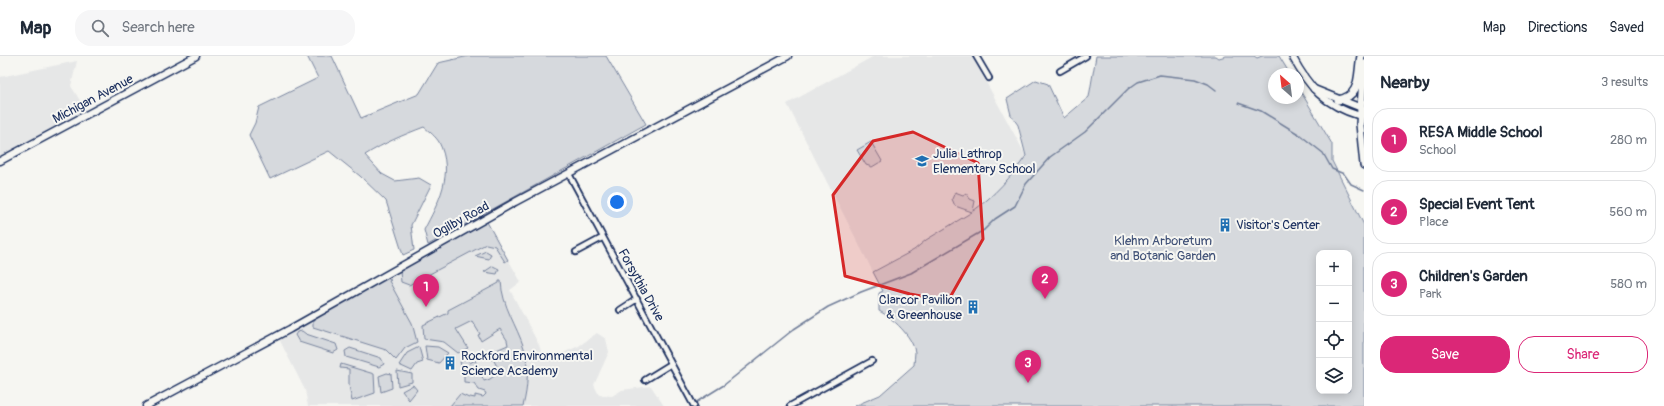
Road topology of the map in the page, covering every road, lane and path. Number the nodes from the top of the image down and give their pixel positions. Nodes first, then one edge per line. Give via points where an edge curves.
1 (196, 56) edge
2 (788, 56) edge
3 (976, 56) edge
4 (1086, 56) edge
5 (1292, 56) edge
6 (1361, 56) edge
7 (1364, 63) edge
8 (1060, 71) dead end
9 (989, 78) dead end
10 (1313, 89) junction
11 (1338, 100) junction
12 (1362, 112) edge
13 (0, 161) edge
14 (1364, 165) edge
15 (569, 174) junction
16 (602, 238) junction
17 (576, 252) dead end
18 (637, 299) junction
19 (620, 310) dead end
20 (872, 361) dead end
21 (671, 364) junction
22 (645, 380) dead end
23 (146, 406) edge
24 (694, 406) edge
25 (790, 406) edge

1 - 13 street, Michigan Avenue
2 - 15 street, Ogilby Road
3 - 9 street
4 - 8 street
5 - 10 street
6 - 11 main road via 1356,90 1350,96
7 - 12 main road
10 - 11 street
10 - 12 street via 1324,100
11 - 12 street
12 - 14 main road
15 - 16 street, Forsythia Drive
15 - 23 street, Ogilby Road
16 - 17 street
16 - 18 street, Forsythia Drive
18 - 19 street
18 - 21 street, Forsythia Drive
20 - 25 street
21 - 22 street
21 - 24 street, Forsythia Drive

